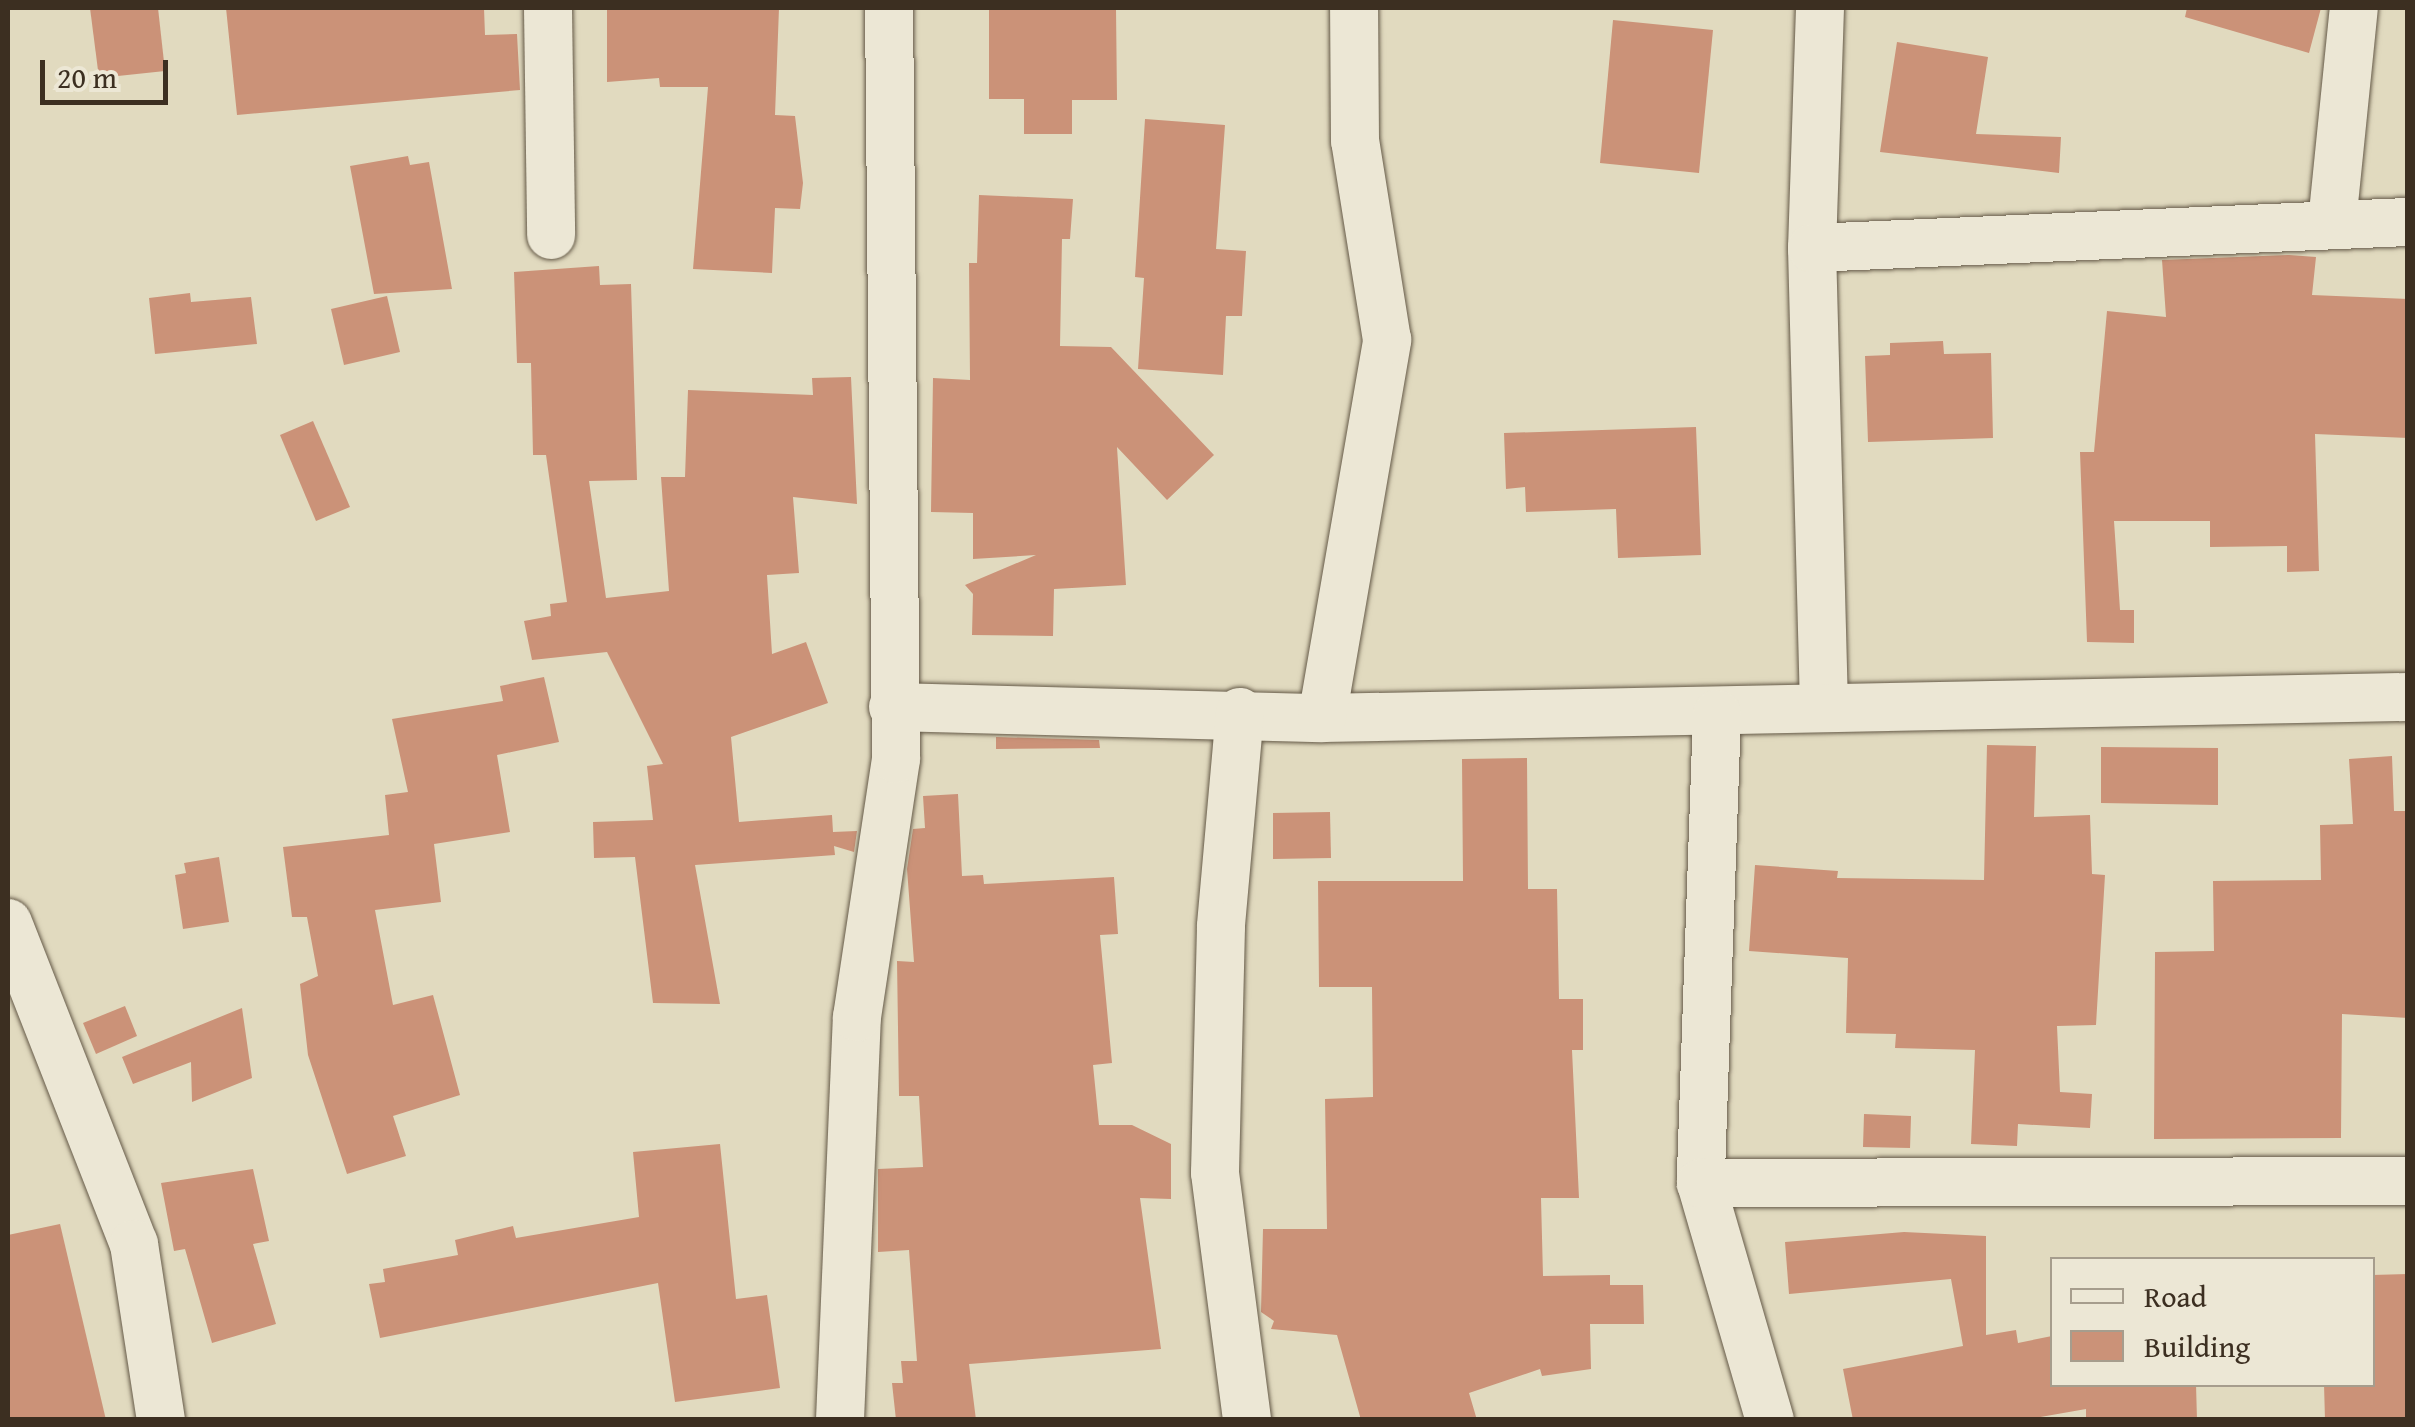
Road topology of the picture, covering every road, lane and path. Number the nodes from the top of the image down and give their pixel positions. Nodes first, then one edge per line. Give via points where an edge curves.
1 (548, 8) edge
2 (889, 8) edge
3 (1354, 8) edge
4 (1820, 8) edge
5 (2354, 8) edge
6 (2408, 222) edge
7 (2332, 223) junction
8 (551, 235) dead end
9 (1812, 248) junction
10 (2408, 696) edge
11 (1824, 702) junction
12 (893, 707) junction
13 (1240, 712) junction
14 (1717, 714) junction
15 (1322, 718) junction
16 (8, 923) edge
17 (2408, 1181) edge
18 (1701, 1183) junction
19 (161, 1420) edge
20 (840, 1420) edge
21 (1247, 1420) edge
22 (1770, 1420) edge

1 - 8 street
2 - 12 street
3 - 15 street via 1356,141 1386,340
4 - 9 street
5 - 7 street
6 - 7 street
7 - 9 street
9 - 11 street
10 - 11 street
11 - 14 street
12 - 13 street
12 - 20 street via 896,759 856,1017
13 - 15 street
13 - 21 street via 1221,928 1214,1173
14 - 15 street
14 - 18 street
16 - 19 street via 134,1244
17 - 18 street
18 - 22 street

